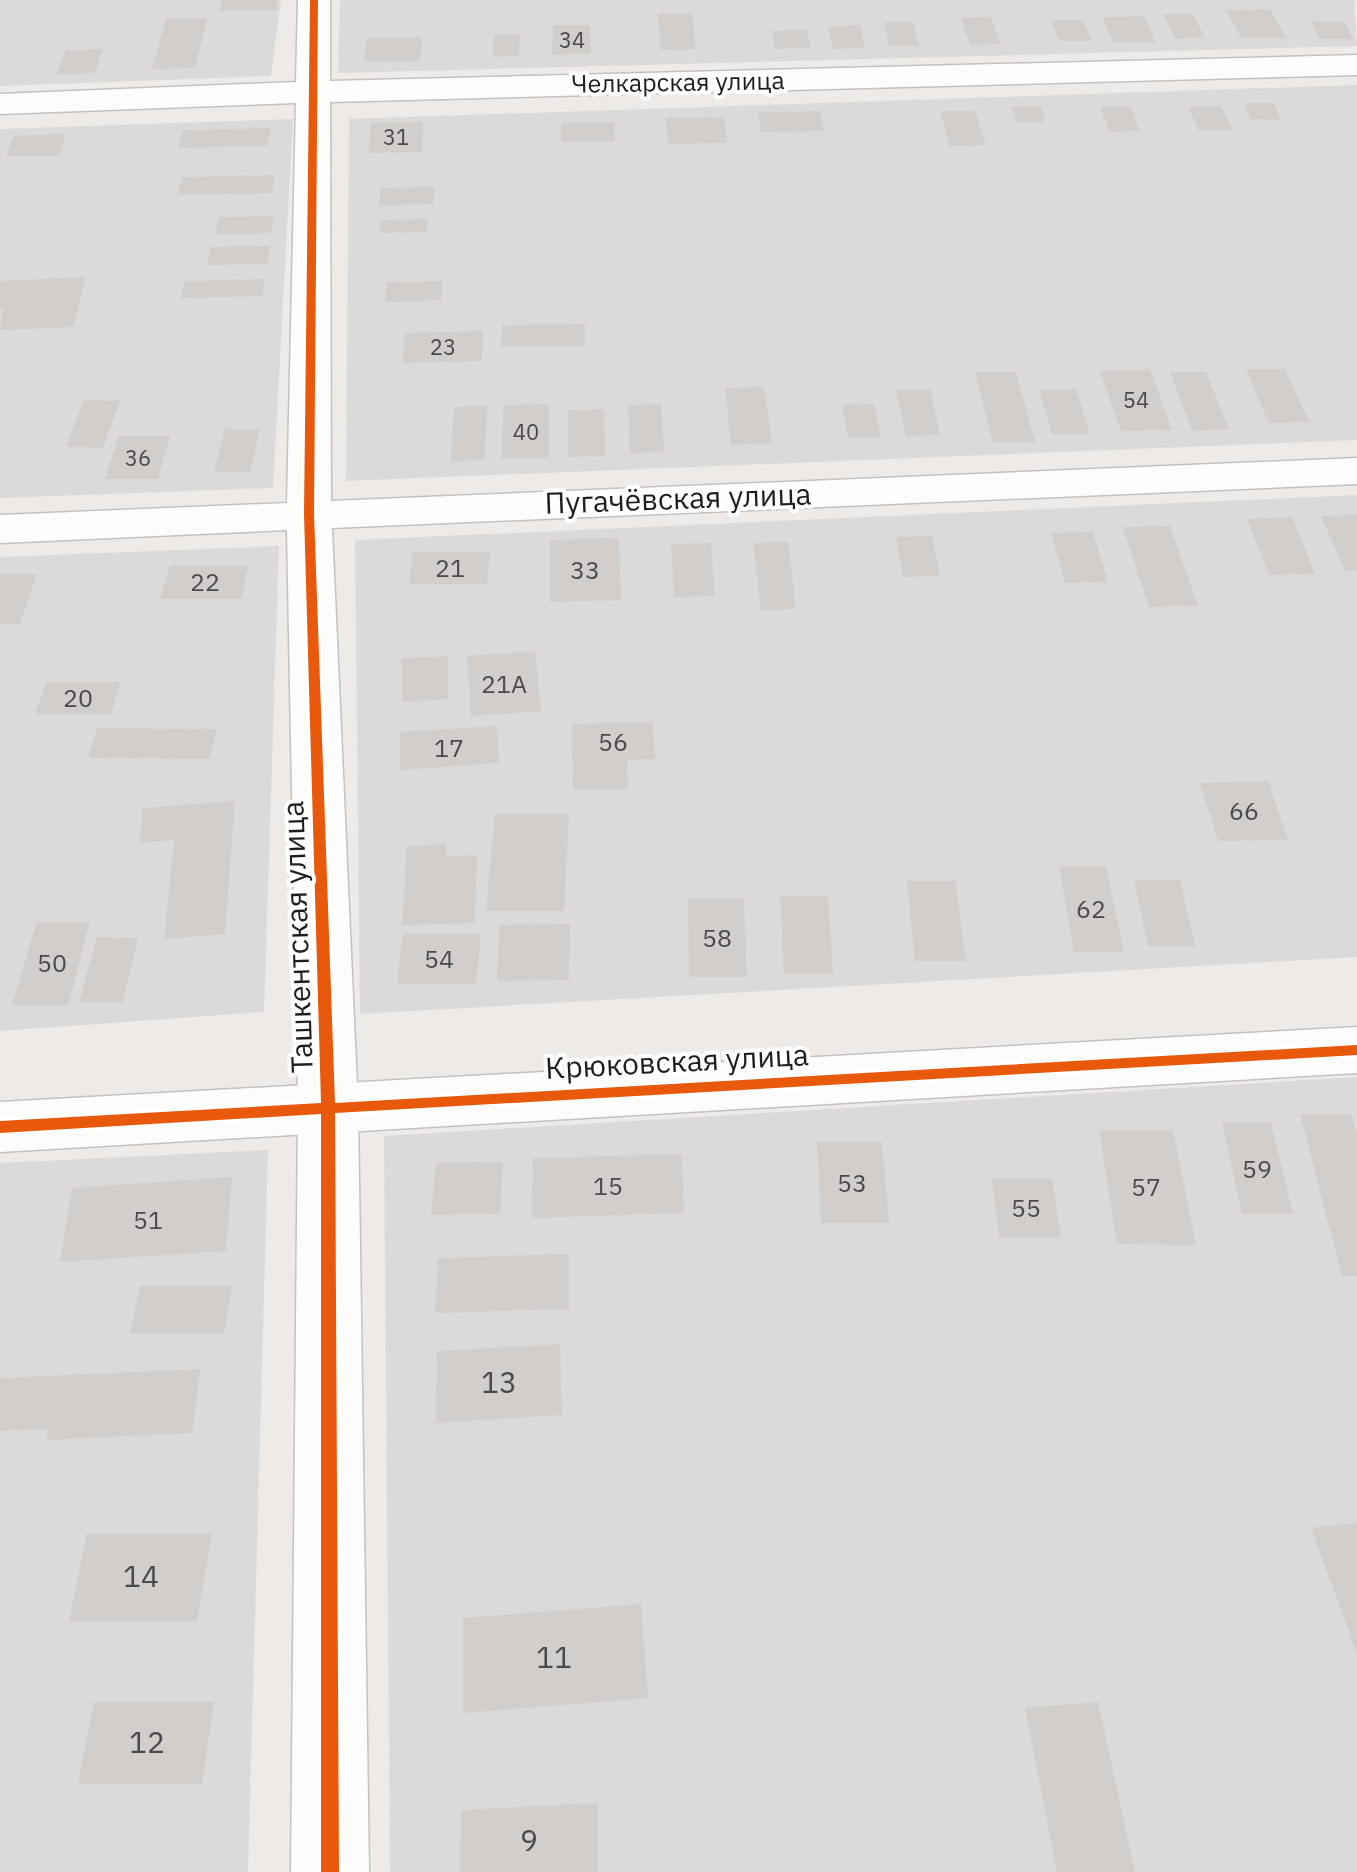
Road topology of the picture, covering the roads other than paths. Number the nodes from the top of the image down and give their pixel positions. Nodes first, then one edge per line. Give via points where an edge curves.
1 (314, 0) edge
2 (1357, 65) edge
3 (311, 92) junction
4 (0, 104) edge
5 (1357, 471) edge
6 (309, 514) junction
7 (0, 528) edge
8 (1357, 1050) edge
9 (328, 1108) junction
10 (0, 1127) edge
11 (330, 1872) edge

1 - 3 street, Ташкентская улица
2 - 3 street, Челкарская улица
3 - 4 street, Челкарская улица
3 - 6 street, Ташкентская улица
5 - 6 street, Пугачёвская улица
6 - 7 street, Пугачёвская улица
6 - 9 street, Ташкентская улица
8 - 9 street, Крюковская улица
9 - 10 street, Крюковская улица
9 - 11 street, Ташкентская улица

